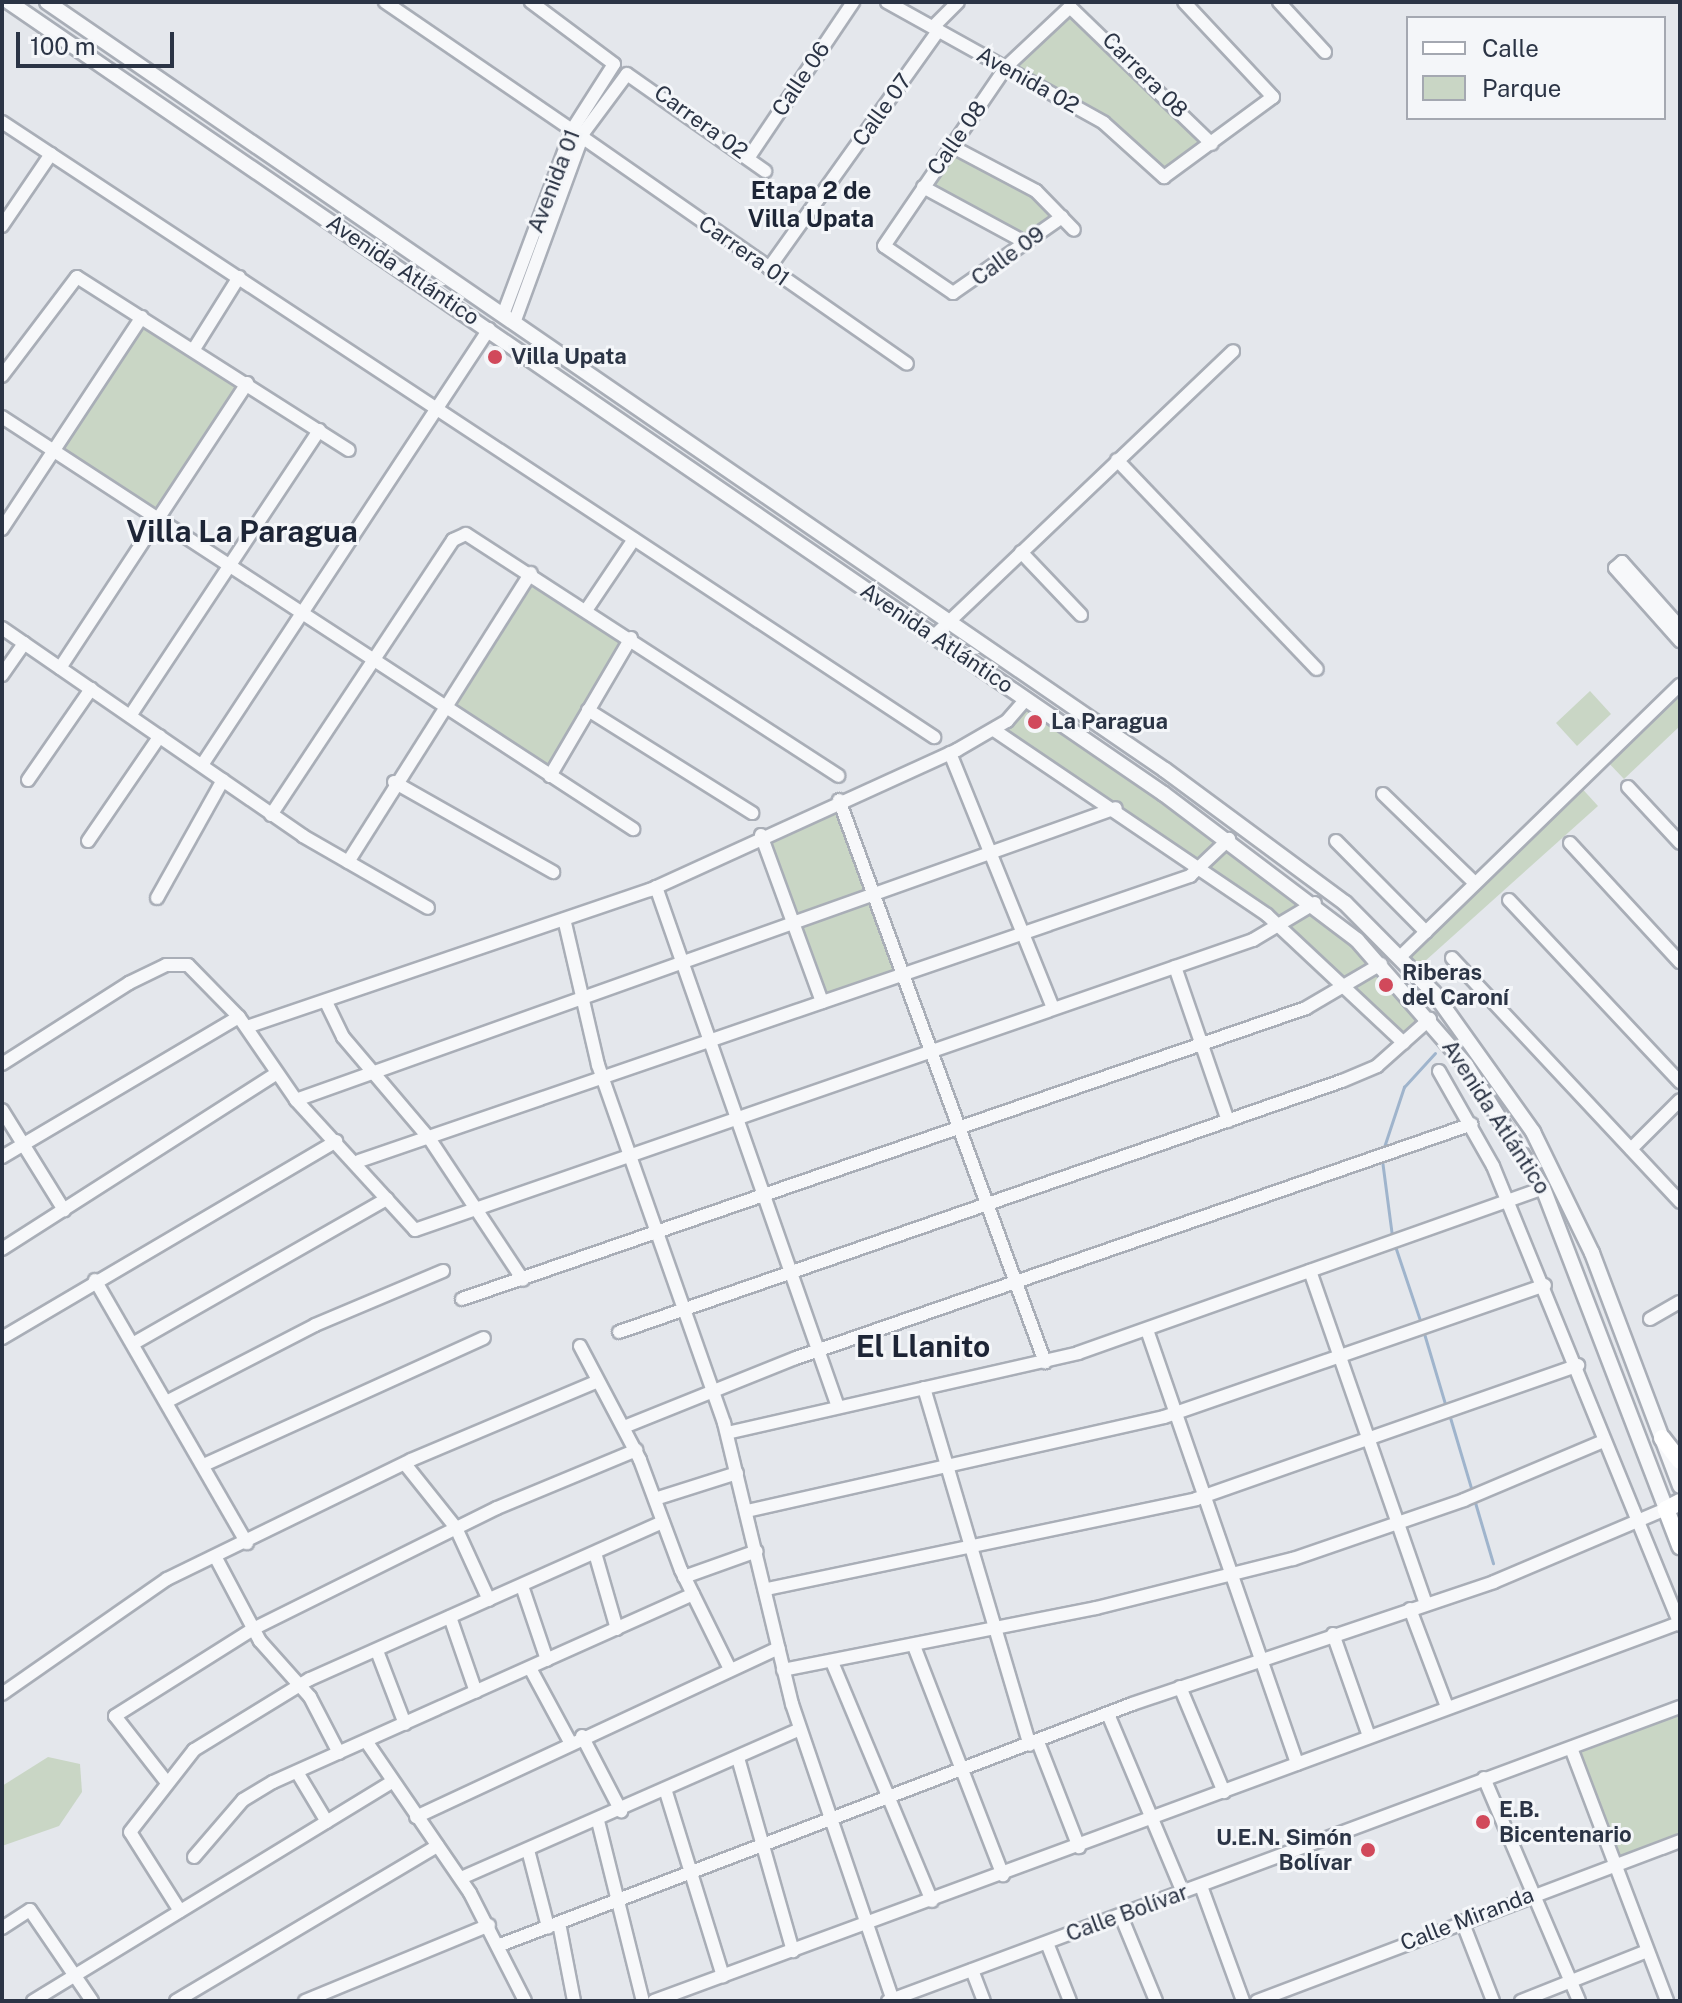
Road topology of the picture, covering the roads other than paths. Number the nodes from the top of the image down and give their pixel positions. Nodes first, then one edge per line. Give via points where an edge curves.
1 (9, 2) edge
2 (47, 2) edge
3 (385, 2) edge
4 (531, 2) edge
5 (853, 2) edge
6 (887, 2) edge
7 (958, 2) edge
8 (1184, 2) edge
9 (1279, 2) edge
10 (1077, 8) joint
11 (936, 29) junction
12 (1325, 52) dead end
13 (1006, 67) junction
14 (636, 74) joint
15 (2, 122) edge
16 (577, 133) junction
17 (1212, 144) junction
18 (951, 146) junction
19 (51, 154) junction
20 (749, 157) junction
21 (765, 171) dead end
22 (923, 187) junction
23 (1062, 217) junction
24 (2, 226) edge
25 (1074, 230) dead end
26 (1026, 243) junction
27 (769, 268) junction
28 (239, 277) junction
29 (953, 293) joint
30 (142, 317) junction
31 (509, 319) junction
32 (489, 329) junction
33 (194, 349) junction
34 (1233, 351) dead end
35 (907, 364) dead end
36 (2, 376) edge
37 (247, 383) junction
38 (437, 409) junction
39 (2, 417) edge
40 (319, 430) junction
41 (349, 450) dead end
42 (54, 451) junction
43 (1117, 460) junction
44 (159, 520) junction
45 (2, 529) edge
46 (634, 539) junction
47 (1021, 552) junction
48 (228, 566) junction
49 (531, 573) junction
50 (587, 609) junction
51 (301, 614) junction
52 (1081, 615) dead end
53 (948, 621) junction
54 (1680, 627) edge
55 (2, 628) edge
56 (934, 636) junction
57 (631, 638) junction
58 (1680, 641) edge
59 (24, 643) junction
60 (371, 662) junction
61 (60, 668) junction
62 (1317, 669) dead end
63 (2, 675) edge
64 (1680, 685) edge
65 (91, 689) junction
66 (1026, 699) junction
67 (441, 709) junction
68 (588, 710) junction
69 (130, 716) junction
70 (994, 730) junction
71 (160, 736) junction
72 (934, 737) dead end
73 (950, 753) junction
74 (202, 765) junction
75 (550, 776) junction
76 (838, 776) dead end
77 (28, 780) dead end
78 (223, 780) junction
79 (394, 782) junction
80 (1628, 787) dead end
81 (1383, 794) dead end
82 (839, 800) junction
83 (1116, 808) junction
84 (752, 813) dead end
85 (271, 815) junction
86 (633, 829) dead end
87 (761, 835) junction
88 (1229, 839) junction
89 (88, 841) dead end
90 (1336, 841) dead end
91 (1570, 843) dead end
92 (1680, 843) edge
93 (993, 854) junction
94 (348, 862) junction
95 (1201, 870) junction
96 (553, 872) dead end
97 (1475, 883) junction
98 (656, 887) junction
99 (875, 897) junction
100 (157, 898) dead end
101 (1509, 900) dead end
102 (1315, 903) junction
103 (428, 908) dead end
104 (794, 922) junction
105 (565, 923) junction
106 (1282, 927) junction
107 (1426, 932) junction
108 (1024, 933) junction
109 (1401, 956) junction
110 (1452, 958) dead end
111 (684, 962) junction
112 (1680, 962) edge
113 (1381, 964) junction
114 (1175, 967) junction
115 (903, 974) junction
116 (1349, 986) junction
117 (584, 1000) junction
118 (326, 1002) junction
119 (822, 1002) junction
120 (1053, 1008) junction
121 (1430, 1019) junction
122 (243, 1022) junction
123 (710, 1041) junction
124 (1404, 1043) junction
125 (1202, 1044) junction
126 (931, 1050) junction
127 (2, 1064) edge
128 (1439, 1071) dead end
129 (276, 1074) junction
130 (378, 1074) junction
131 (604, 1080) junction
132 (1680, 1082) edge
133 (296, 1100) junction
134 (1680, 1100) edge
135 (2, 1110) edge
136 (737, 1116) junction
137 (1228, 1121) junction
138 (1472, 1124) junction
139 (962, 1127) junction
140 (429, 1138) junction
141 (336, 1141) junction
142 (23, 1143) junction
143 (1631, 1149) junction
144 (630, 1154) junction
145 (2, 1157) edge
146 (359, 1161) junction
147 (1543, 1188) junction
148 (763, 1193) junction
149 (387, 1199) junction
150 (1509, 1202) junction
151 (1680, 1202) edge
152 (989, 1206) junction
153 (476, 1209) junction
154 (64, 1210) junction
155 (656, 1232) junction
156 (2, 1249) edge
157 (791, 1270) junction
158 (443, 1271) dead end
159 (1310, 1271) junction
160 (95, 1280) junction
161 (523, 1280) junction
162 (1017, 1283) junction
163 (1545, 1285) junction
164 (462, 1299) dead end
165 (1680, 1302) edge
166 (684, 1307) junction
167 (1650, 1319) dead end
168 (1147, 1330) junction
169 (619, 1332) dead end
170 (2, 1338) edge
171 (484, 1338) dead end
172 (136, 1342) junction
173 (580, 1346) dead end
174 (819, 1350) junction
175 (1340, 1360) junction
176 (1045, 1362) junction
177 (1578, 1365) junction
178 (596, 1382) junction
179 (924, 1388) junction
180 (714, 1389) junction
181 (170, 1400) junction
182 (838, 1407) junction
183 (1173, 1414) junction
184 (624, 1427) junction
185 (727, 1433) junction
186 (1662, 1438) junction
187 (1369, 1439) junction
188 (1604, 1441) junction
189 (636, 1450) junction
190 (1680, 1461) edge
191 (206, 1464) junction
192 (405, 1464) junction
193 (946, 1466) junction
194 (737, 1473) junction
195 (1680, 1486) edge
196 (1201, 1497) junction
197 (655, 1499) junction
198 (1673, 1505) edge
199 (747, 1511) junction
200 (663, 1522) junction
201 (1397, 1523) junction
202 (1635, 1524) junction
203 (456, 1528) junction
204 (1678, 1537) edge
205 (969, 1541) junction
206 (247, 1543) junction
207 (757, 1551) junction
208 (595, 1553) junction
209 (216, 1558) junction
210 (1228, 1576) junction
211 (684, 1577) junction
212 (522, 1586) junction
213 (767, 1589) junction
214 (693, 1594) junction
215 (489, 1600) junction
216 (1426, 1604) junction
217 (1410, 1609) junction
218 (450, 1617) junction
219 (1680, 1624) edge
220 (253, 1629) junction
221 (617, 1629) junction
222 (993, 1629) junction
223 (1333, 1634) junction
224 (914, 1646) junction
225 (779, 1648) junction
226 (377, 1651) junction
227 (1259, 1659) junction
228 (547, 1660) junction
229 (832, 1662) junction
230 (530, 1668) junction
231 (730, 1669) junction
232 (783, 1670) junction
233 (300, 1685) junction
234 (1180, 1687) junction
235 (476, 1692) junction
236 (2, 1694) edge
237 (1447, 1707) junction
238 (1680, 1707) edge
239 (1108, 1714) junction
240 (405, 1724) junction
241 (800, 1729) junction
242 (1369, 1736) junction
243 (576, 1739) junction
244 (366, 1741) junction
245 (1034, 1744) junction
246 (1571, 1748) junction
247 (339, 1753) junction
248 (738, 1758) junction
249 (1297, 1764) junction
250 (297, 1772) junction
251 (961, 1773) junction
252 (1484, 1778) junction
253 (165, 1780) junction
254 (392, 1782) junction
255 (666, 1792) junction
256 (1224, 1792) junction
257 (886, 1801) junction
258 (621, 1811) junction
259 (416, 1817) junction
260 (835, 1820) junction
261 (1151, 1820) junction
262 (598, 1821) junction
263 (327, 1822) junction
264 (1680, 1841) edge
265 (437, 1846) junction
266 (766, 1846) junction
267 (1079, 1847) junction
268 (528, 1850) junction
269 (194, 1857) dead end
270 (1613, 1864) junction
271 (693, 1874) junction
272 (1003, 1875) junction
273 (461, 1878) junction
274 (1201, 1886) junction
275 (1183, 1892) junction
276 (1534, 1894) junction
277 (619, 1901) junction
278 (932, 1901) junction
279 (180, 1911) junction
280 (1121, 1916) junction
281 (1462, 1921) junction
282 (489, 1925) junction
283 (554, 1925) junction
284 (864, 1926) junction
285 (2, 1928) edge
286 (1047, 1943) junction
287 (500, 1945) junction
288 (793, 1951) junction
289 (1647, 1951) junction
290 (972, 1970) junction
291 (77, 1974) junction
292 (723, 1976) junction
293 (1570, 1982) junction
294 (523, 2000) edge
295 (891, 2000) edge
296 (33, 2001) edge
297 (92, 2001) edge
298 (176, 2001) edge
299 (305, 2001) edge
300 (574, 2001) edge
301 (643, 2001) edge
302 (654, 2001) edge
303 (984, 2001) edge
304 (1070, 2001) edge
305 (1156, 2001) edge
306 (1243, 2001) edge
307 (1257, 2001) edge
308 (1493, 2001) edge
309 (1521, 2001) edge
310 (1579, 2001) edge
311 (1667, 2001) edge

1 - 32 street, Avenida Atlántico
2 - 31 street, Avenida Atlántico
3 - 16 street, Carrera 01
4 - 16 street, Avenida 01 via 609,54 611,71
5 - 20 street, Calle 06
6 - 11 street, Avenida 02
7 - 11 street, Calle 07
8 - 17 street via 1271,91 1271,101
9 - 12 street
10 - 13 street, Calle 08 via 1066,8
10 - 17 street, Carrera 08
11 - 13 street, Avenida 02
11 - 27 street, Calle 07
13 - 17 street, Avenida 02 via 1104,123 1155,174 1167,176
13 - 18 street, Calle 08
14 - 16 street, Avenida 01 via 623,77
14 - 20 street, Carrera 02
15 - 19 street
16 - 27 street, Carrera 01
16 - 31 street, Avenida 01
18 - 22 street, Calle 08
18 - 23 street via 1036,191
19 - 24 street
19 - 28 street
20 - 21 street, Carrera 02
22 - 26 street
22 - 29 street, Calle 08 via 885,249
23 - 25 street
23 - 26 street, Calle 09
26 - 29 street, Calle 09
27 - 35 street, Carrera 01
28 - 33 street
28 - 38 street
30 - 33 street
30 - 36 street via 71,278
30 - 42 street
31 - 53 street, Avenida Atlántico
32 - 38 street
32 - 56 street, Avenida Atlántico
33 - 37 street
34 - 43 street
37 - 40 street
37 - 44 street
38 - 46 street
38 - 51 street
39 - 42 street
40 - 41 street
40 - 48 street
42 - 44 street
42 - 45 street
43 - 47 street
43 - 62 street
44 - 48 street
44 - 61 street
46 - 50 street
46 - 72 street
47 - 52 street
47 - 53 street
48 - 51 street
48 - 69 street
49 - 50 street
49 - 60 street via 475,536 458,536
49 - 67 street
50 - 57 street
51 - 60 street
51 - 74 street
53 - 56 street
53 - 109 street, Avenida Atlántico via 1300,866
54 - 58 street via 1622,562 1615,568
55 - 59 street
56 - 66 street, Avenida Atlántico
57 - 68 street
57 - 76 street
59 - 61 street
59 - 63 street
60 - 67 street
60 - 85 street
61 - 65 street
64 - 97 street
65 - 69 street
65 - 77 street
66 - 70 street
66 - 88 street, Avenida Atlántico
67 - 75 street
67 - 79 street
68 - 75 street
68 - 84 street
69 - 71 street
70 - 73 street
70 - 83 street
71 - 74 street
71 - 89 street
73 - 82 street
73 - 93 street
74 - 78 street
75 - 86 street
78 - 85 street
78 - 100 street
79 - 94 street
79 - 96 street
80 - 92 street
81 - 97 street
82 - 87 street
82 - 99 street
83 - 93 street
83 - 95 street
85 - 94 street
87 - 98 street
87 - 104 street
88 - 95 street
88 - 102 street, Avenida Atlántico
90 - 107 street
91 - 112 street
93 - 99 street
93 - 108 street
94 - 103 street
95 - 106 street
95 - 108 street
97 - 107 street
98 - 105 street
98 - 111 street
99 - 104 street
99 - 115 street
101 - 132 street
102 - 106 street
102 - 113 street, Avenida Atlántico
104 - 111 street
104 - 119 street
105 - 117 street
105 - 118 street
106 - 114 street
106 - 116 street
107 - 109 street
108 - 115 street
108 - 120 street
109 - 186 street, Avenida Atlántico via 1474,1043 1547,1156
110 - 143 street
111 - 117 street
111 - 123 street
113 - 116 street
113 - 121 street, Avenida Atlántico
114 - 120 street
114 - 125 street
115 - 119 street
115 - 126 street
116 - 124 street
116 - 125 street
117 - 130 street
117 - 131 street
118 - 122 street
118 - 130 street via 343,1037
119 - 123 street
120 - 126 street
121 - 124 street
121 - 147 street, Avenida Atlántico
122 - 127 street via 195,971 175,963 129,983
122 - 129 street
122 - 142 street
123 - 131 street
123 - 136 street
124 - 137 street via 1363,1073
125 - 137 street
125 - 139 street
126 - 136 street
126 - 139 street
128 - 138 street
129 - 133 street
129 - 154 street
130 - 133 street
130 - 140 street
131 - 140 street
131 - 144 street
133 - 141 street
134 - 143 street
135 - 142 street
136 - 144 street
136 - 148 street
137 - 152 street
138 - 150 street
138 - 162 street
139 - 148 street
139 - 152 street
140 - 146 street
140 - 153 street
141 - 146 street
141 - 160 street
142 - 145 street
142 - 154 street
143 - 151 street
144 - 153 street
144 - 155 street
146 - 149 street
147 - 150 street
147 - 198 street, Avenida Atlántico
148 - 155 street
148 - 157 street
149 - 153 street via 415,1230
149 - 172 street
150 - 159 street
150 - 163 street
152 - 157 street
152 - 162 street
153 - 161 street
154 - 156 street
155 - 161 street
155 - 166 street
157 - 166 street
157 - 174 street
158 - 181 street via 315,1325
159 - 168 street
159 - 175 street
160 - 170 street
160 - 172 street
161 - 164 street
162 - 174 street
162 - 176 street
163 - 175 street
163 - 177 street
165 - 167 street
166 - 169 street
166 - 180 street
168 - 176 street
168 - 183 street
171 - 191 street
172 - 181 street
173 - 178 street
174 - 180 street
174 - 182 street
175 - 183 street
175 - 187 street
176 - 179 street
177 - 187 street
177 - 188 street
178 - 184 street
178 - 192 street
179 - 182 street
179 - 193 street
180 - 184 street
180 - 185 street
181 - 191 street
182 - 185 street
183 - 193 street
183 - 196 street
184 - 189 street
185 - 194 street
186 - 190 main road
186 - 195 street, Avenida Atlántico
187 - 196 street
187 - 201 street
188 - 201 street
188 - 202 street
189 - 197 street
189 - 203 street
191 - 206 street
192 - 203 street
192 - 206 street
193 - 199 street
193 - 205 street
194 - 197 street
194 - 199 street
196 - 205 street
196 - 210 street
197 - 200 street
198 - 202 street
198 - 204 main road
199 - 207 street
200 - 208 street
200 - 211 street
201 - 210 street
201 - 216 street
202 - 216 street
202 - 219 street
203 - 215 street
203 - 220 street
205 - 213 street
205 - 222 street
206 - 209 street
207 - 211 street
207 - 213 street
208 - 212 street
208 - 221 street
209 - 220 street
209 - 236 street via 134,1598
210 - 222 street
210 - 227 street
211 - 214 street
212 - 215 street
212 - 228 street
213 - 225 street
214 - 221 street
214 - 231 street
215 - 218 street
216 - 217 street
217 - 223 street
217 - 237 street
218 - 226 street
218 - 235 street
219 - 237 street
220 - 233 street
220 - 253 street via 115,1716
221 - 228 street
222 - 224 street
222 - 245 street
223 - 227 street
223 - 242 street
224 - 229 street
224 - 251 street
225 - 231 street
225 - 232 street
226 - 233 street
226 - 240 street
227 - 234 street
227 - 249 street
228 - 230 street
229 - 232 street
229 - 257 street
230 - 235 street
230 - 243 street
231 - 243 street
232 - 241 street
233 - 247 street
233 - 253 street via 194,1750
234 - 239 street
234 - 256 street
235 - 240 street
237 - 242 street
238 - 246 street, Calle Bolívar
239 - 245 street
239 - 261 street
240 - 244 street
241 - 248 street
241 - 260 street
242 - 249 street
243 - 258 street
243 - 259 street
244 - 247 street
244 - 254 street
245 - 251 street
245 - 267 street
246 - 252 street, Calle Bolívar
246 - 270 street
247 - 250 street
248 - 255 street
248 - 266 street
249 - 256 street
250 - 263 street
250 - 269 street via 243,1800
251 - 257 street
251 - 272 street
252 - 274 street, Calle Bolívar
252 - 276 street
253 - 279 street via 130,1838
254 - 259 street
254 - 263 street
255 - 258 street
255 - 271 street
256 - 261 street
257 - 260 street
257 - 278 street
258 - 262 street
259 - 265 street
260 - 266 street
260 - 284 street
261 - 267 street
261 - 275 street
262 - 268 street
262 - 277 street
263 - 279 street
264 - 270 street, Calle Miranda
265 - 273 street
265 - 298 street
266 - 271 street
266 - 288 street
267 - 272 street
268 - 273 street
268 - 283 street
270 - 276 street, Calle Miranda
270 - 289 street
271 - 277 street
271 - 292 street
272 - 278 street
273 - 282 street
274 - 275 street, Calle Bolívar
274 - 306 street
275 - 280 street, Calle Bolívar
276 - 281 street, Calle Miranda
276 - 293 street
277 - 283 street
277 - 301 street
278 - 284 street
279 - 291 street
280 - 286 street, Calle Bolívar
280 - 305 street
281 - 307 street, Calle Miranda
281 - 308 street
282 - 287 street
282 - 299 street
283 - 287 street
283 - 300 street
284 - 288 street
284 - 295 street
285 - 291 street via 30,1910
286 - 290 street, Calle Bolívar
286 - 304 street
287 - 294 street
288 - 292 street
289 - 293 street
289 - 311 street
290 - 295 street, Calle Bolívar
290 - 303 street
291 - 296 street
291 - 297 street
292 - 302 street
293 - 309 street
293 - 310 street

